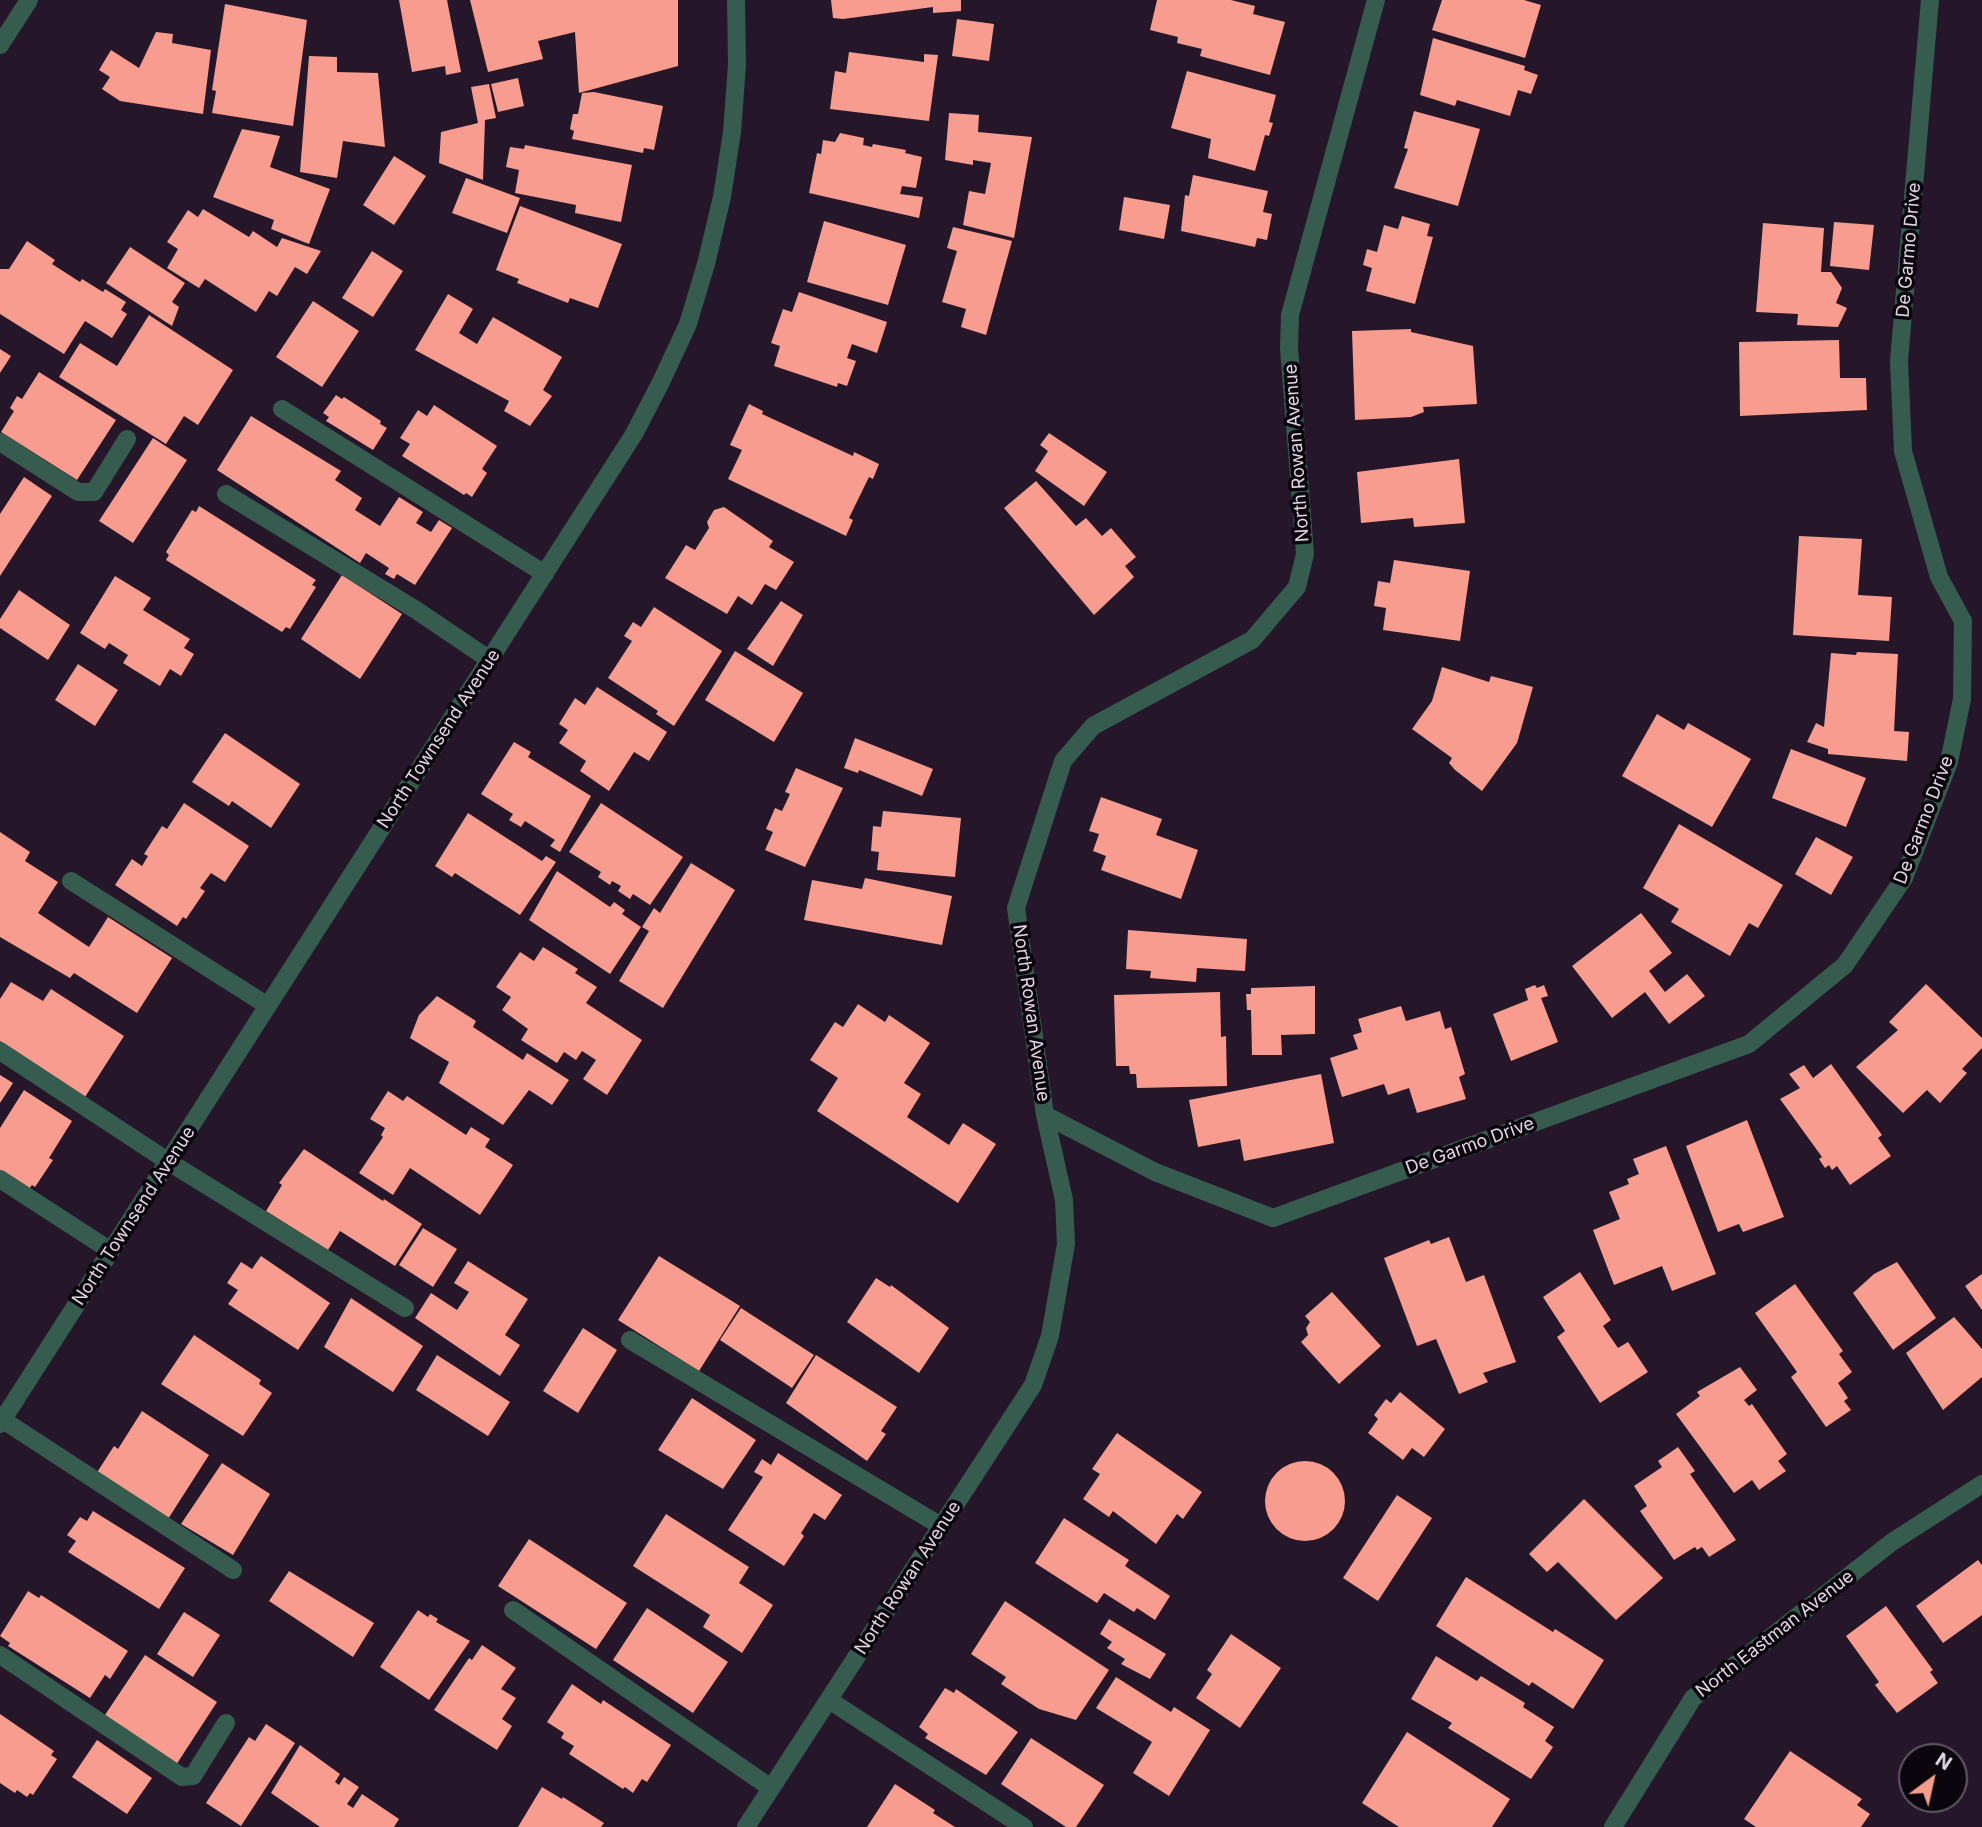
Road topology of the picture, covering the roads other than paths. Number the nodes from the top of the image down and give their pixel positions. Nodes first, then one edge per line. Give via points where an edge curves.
1 (29, 0) edge
2 (736, 0) edge
3 (1376, 0) edge
4 (1930, 0) edge
5 (0, 45) edge
6 (282, 409) dead end
7 (127, 439) dead end
8 (0, 442) edge
9 (226, 494) dead end
10 (545, 573) junction
11 (490, 660) junction
12 (71, 881) dead end
13 (268, 1006) junction
14 (0, 1051) edge
15 (1045, 1115) junction
16 (169, 1162) junction
17 (0, 1179) edge
18 (111, 1251) junction
19 (405, 1308) dead end
20 (629, 1339) dead end
21 (1, 1422) edge
22 (1982, 1484) edge
23 (941, 1526) junction
24 (233, 1570) dead end
25 (513, 1610) dead end
26 (0, 1655) edge
27 (829, 1700) junction
28 (226, 1723) dead end
29 (771, 1788) junction
30 (746, 1827) edge
31 (1024, 1827) edge
32 (1613, 1827) edge

1 - 5 street
2 - 10 street, North Townsend Avenue via 733,118 722,197 688,324 634,434
3 - 15 street, North Rowan Avenue via 1290,315 1305,554 1297,587 1252,640 1093,726 1063,761 1016,908
4 - 15 street, De Garmo Drive via 1899,361 1903,451 1939,577 1963,621 1962,699 1949,762 1904,878 1845,965 1749,1044 1273,1218 1155,1172
6 - 10 street
7 - 8 street via 94,492 78,492
9 - 11 street
10 - 11 street, North Townsend Avenue
11 - 13 street, North Townsend Avenue
12 - 13 street
13 - 16 street, North Townsend Avenue
14 - 16 street
15 - 23 street, North Rowan Avenue via 1064,1200 1066,1244 1050,1336 1032,1385
16 - 18 street, North Townsend Avenue
16 - 19 street
17 - 18 street
18 - 21 street, North Townsend Avenue
20 - 23 street
21 - 24 street
22 - 32 street, North Eastman Avenue via 1892,1542 1693,1698
23 - 27 street, North Rowan Avenue
25 - 29 street
26 - 28 street via 182,1777 192,1776
27 - 29 street, North Rowan Avenue
27 - 31 street
29 - 30 street, North Rowan Avenue

